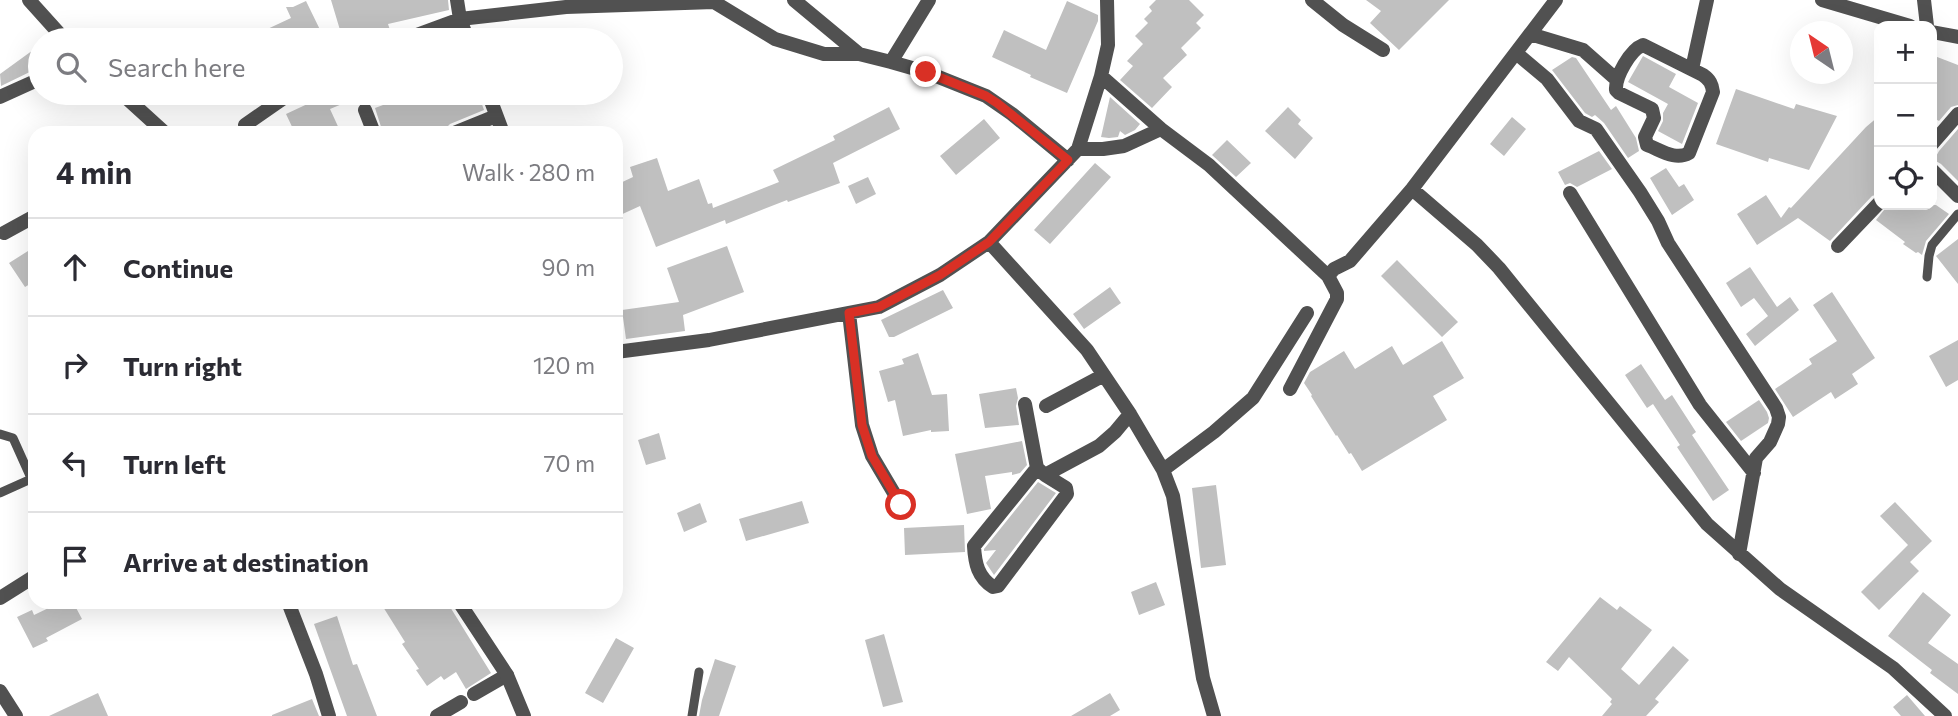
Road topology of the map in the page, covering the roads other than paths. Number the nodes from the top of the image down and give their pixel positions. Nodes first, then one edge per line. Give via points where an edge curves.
1 (29, 0) edge
2 (457, 0) edge
3 (794, 0) edge
4 (929, 0) edge
5 (1107, 0) edge
6 (1312, 0) edge
7 (1556, 0) edge
8 (1707, 0) edge
9 (1822, 0) edge
10 (1924, 0) edge
11 (715, 1) edge
12 (460, 19) junction
13 (1893, 21) edge
14 (1926, 21) edge
15 (54, 28) edge
16 (436, 28) edge
17 (463, 28) edge
18 (1530, 33) junction
19 (1937, 33) edge
20 (1958, 37) edge
21 (1383, 50) dead end
22 (1516, 53) junction
23 (859, 54) junction
24 (891, 62) junction
25 (1692, 69) junction
26 (1101, 76) junction
27 (1617, 80) junction
28 (28, 84) edge
29 (0, 97) edge
30 (133, 105) edge
31 (274, 105) edge
32 (492, 105) edge
33 (365, 110) dead end
34 (1958, 114) edge
35 (496, 116) junction
36 (245, 125) dead end
37 (153, 126) edge
38 (371, 126) edge
39 (471, 126) edge
40 (500, 126) edge
41 (1161, 129) junction
42 (1937, 138) edge
43 (1079, 149) junction
44 (1068, 160) junction
45 (1937, 175) edge
46 (1412, 189) junction
47 (1570, 193) dead end
48 (1958, 196) edge
49 (1874, 208) edge
50 (1958, 214) edge
51 (28, 220) edge
52 (4, 233) dead end
53 (989, 242) junction
54 (1838, 246) dead end
55 (1328, 276) junction
56 (1927, 278) dead end
57 (849, 313) junction
58 (1307, 313) dead end
59 (623, 351) edge
60 (1104, 375) junction
61 (1290, 389) dead end
62 (1025, 404) dead end
63 (1046, 406) dead end
64 (1130, 414) junction
65 (0, 434) edge
66 (1163, 470) junction
67 (1041, 471) junction
68 (28, 472) edge
69 (1754, 473) junction
70 (28, 485) edge
71 (0, 493) edge
72 (901, 505) dead end
73 (1739, 554) junction
74 (28, 580) edge
75 (0, 598) edge
76 (291, 609) edge
77 (464, 609) edge
78 (699, 672) dead end
79 (507, 675) junction
80 (0, 691) edge
81 (474, 694) dead end
82 (461, 702) dead end
83 (16, 716) edge
84 (329, 716) edge
85 (437, 716) edge
86 (524, 716) edge
87 (692, 716) edge
88 (1214, 716) edge
89 (1945, 716) edge

1 - 15 street
2 - 12 street
3 - 23 street
4 - 24 street
5 - 26 street via 1108,45
6 - 21 street
7 - 18 street
8 - 25 street
9 - 13 street
10 - 14 street
11 - 12 street via 566,7
11 - 23 street via 775,39 824,54
12 - 16 street
12 - 17 street
18 - 22 street
18 - 27 street via 1583,50
19 - 20 street
22 - 46 street
22 - 69 street via 1548,79 1579,121 1596,129 1776,408 1778,424 1756,458
23 - 24 street
24 - 44 street via 986,96
25 - 27 street via 1643,45 1632,51
25 - 27 street via 1710,80 1713,92 1684,156 1647,145 1645,137 1654,113 1619,93
26 - 41 street
26 - 43 street
28 - 29 street
30 - 37 street
31 - 36 street
32 - 35 street
33 - 38 street
34 - 42 street
35 - 39 street
35 - 40 street
41 - 43 street via 1124,146
41 - 55 street via 1209,164
43 - 44 street
44 - 53 street
45 - 48 street
46 - 55 street via 1350,261
46 - 73 street via 1499,268 1707,524
47 - 69 street via 1700,405
49 - 54 street
50 - 56 lane via 1932,245
51 - 52 street
53 - 57 street via 879,307
53 - 60 street via 1076,337
55 - 61 street via 1337,299
57 - 59 street via 709,341
57 - 72 street via 862,425 872,456
58 - 66 street via 1253,398
60 - 63 street
60 - 64 street
62 - 67 street
64 - 66 street
64 - 67 street via 1099,446
65 - 68 lane via 13,438
66 - 88 street via 1173,496 1203,678
67 - 67 street via 1066,488 1067,494 993,587 980,575 974,546
69 - 73 street
70 - 71 lane
73 - 89 street via 1780,589 1893,668
74 - 75 street
76 - 84 street
77 - 79 street
78 - 87 lane
79 - 81 street
79 - 86 street
80 - 83 street
82 - 85 street

